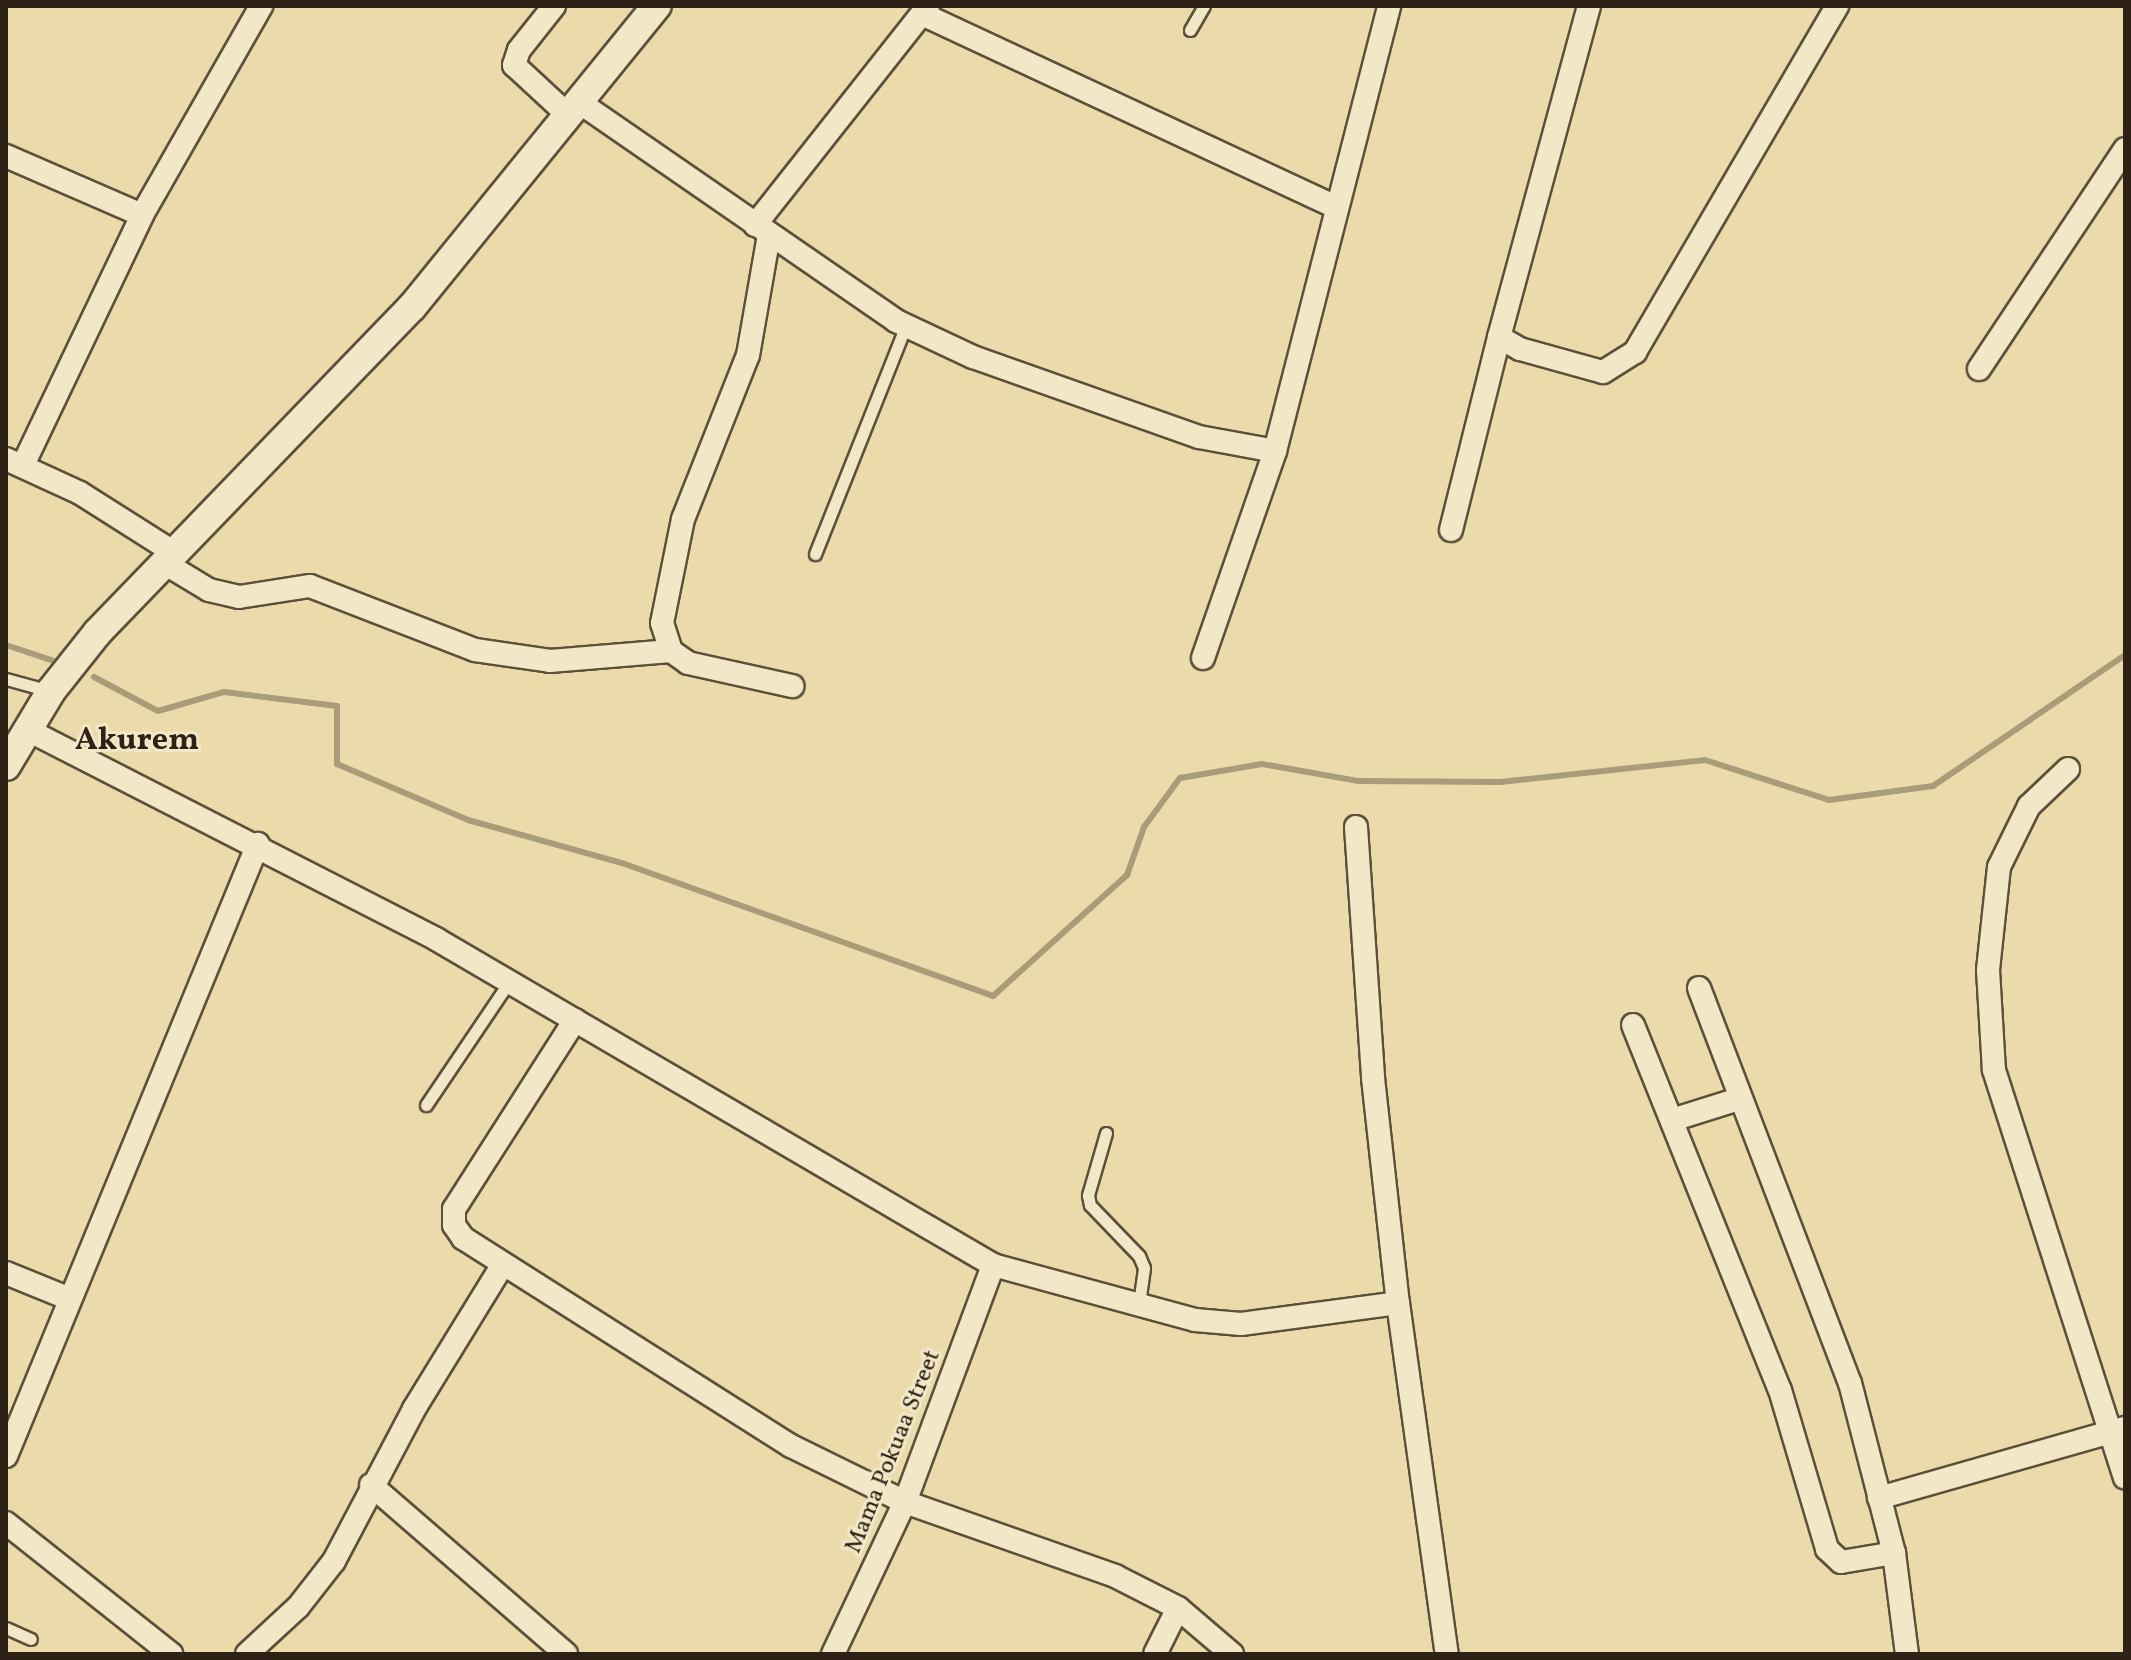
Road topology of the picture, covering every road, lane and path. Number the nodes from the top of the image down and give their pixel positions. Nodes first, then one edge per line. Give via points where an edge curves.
1 (261, 6) edge
2 (554, 6) edge
3 (657, 6) edge
4 (1204, 6) edge
5 (1389, 6) edge
6 (1589, 6) edge
7 (1837, 6) edge
8 (925, 10) edge
9 (1190, 30) dead end
10 (574, 108) junction
11 (2125, 149) edge
12 (6, 156) edge
13 (1335, 207) junction
14 (142, 215) junction
15 (762, 230) junction
16 (906, 325) junction
17 (1499, 337) junction
18 (1979, 369) dead end
19 (1275, 451) junction
20 (14, 462) edge
21 (1451, 530) dead end
22 (815, 554) dead end
23 (171, 559) junction
24 (671, 651) junction
25 (1203, 658) dead end
26 (6, 679) edge
27 (792, 686) dead end
28 (51, 691) junction
29 (26, 729) junction
30 (6, 766) edge
31 (2068, 769) dead end
32 (1356, 827) dead end
33 (258, 844) junction
34 (509, 982) junction
35 (1699, 988) dead end
36 (575, 1020) junction
37 (1633, 1025) dead end
38 (1739, 1099) junction
39 (426, 1105) dead end
40 (1672, 1120) junction
41 (1106, 1133) dead end
42 (993, 1265) junction
43 (502, 1266) junction
44 (6, 1273) edge
45 (70, 1299) junction
46 (1398, 1303) junction
47 (1139, 1304) junction
48 (2117, 1430) edge
49 (6, 1456) edge
50 (2125, 1477) edge
51 (371, 1485) junction
52 (1879, 1498) junction
53 (905, 1502) junction
54 (6, 1523) edge
55 (1894, 1553) junction
56 (1178, 1608) junction
57 (6, 1628) edge
58 (31, 1639) dead end
59 (171, 1654) edge
60 (247, 1654) edge
61 (566, 1654) edge
62 (833, 1654) edge
63 (1155, 1654) edge
64 (1232, 1654) edge
65 (1447, 1654) edge
66 (1907, 1654) edge

1 - 14 street
2 - 10 street via 519,50 514,65
3 - 10 street
4 - 9 lane
5 - 13 street
6 - 17 street
7 - 17 street via 1635,352 1603,372 1520,349
8 - 13 street
8 - 15 street
10 - 15 street
10 - 23 street via 412,307
11 - 18 street
12 - 14 street
13 - 19 street
14 - 20 street
15 - 16 street
15 - 24 street via 748,355 683,519 662,623
16 - 19 street via 973,357 1199,437
16 - 22 lane
17 - 21 street
19 - 25 street
20 - 23 street via 80,493
23 - 24 street via 209,590 239,597 310,586 475,650 550,661
23 - 28 street via 98,632
24 - 27 street via 688,663
26 - 28 lane
28 - 29 street
29 - 30 street
29 - 33 street
31 - 48 street via 2029,806 1999,867 1988,970 1994,1070
32 - 46 street via 1373,1078
33 - 34 street
33 - 45 street
34 - 36 street
34 - 39 lane
35 - 38 street
36 - 42 street
36 - 43 street via 454,1209 454,1225 463,1238
37 - 40 street
38 - 40 street
38 - 52 street via 1850,1383
40 - 55 street via 1780,1390 1827,1549 1841,1562
41 - 47 lane via 1088,1195 1090,1205 1139,1256 1144,1268
42 - 47 street
42 - 53 street, Mama Pokuaa Street
43 - 51 street
43 - 53 street via 791,1446
44 - 45 street
45 - 49 street
46 - 47 street via 1241,1324 1195,1320
46 - 65 street
48 - 50 street
48 - 52 street
51 - 60 street via 334,1561 298,1607
51 - 61 street
52 - 55 street
53 - 56 street via 1115,1576
53 - 62 street, Mama Pokuaa Street
54 - 59 street
55 - 66 street
56 - 63 street
56 - 64 street
57 - 58 lane

